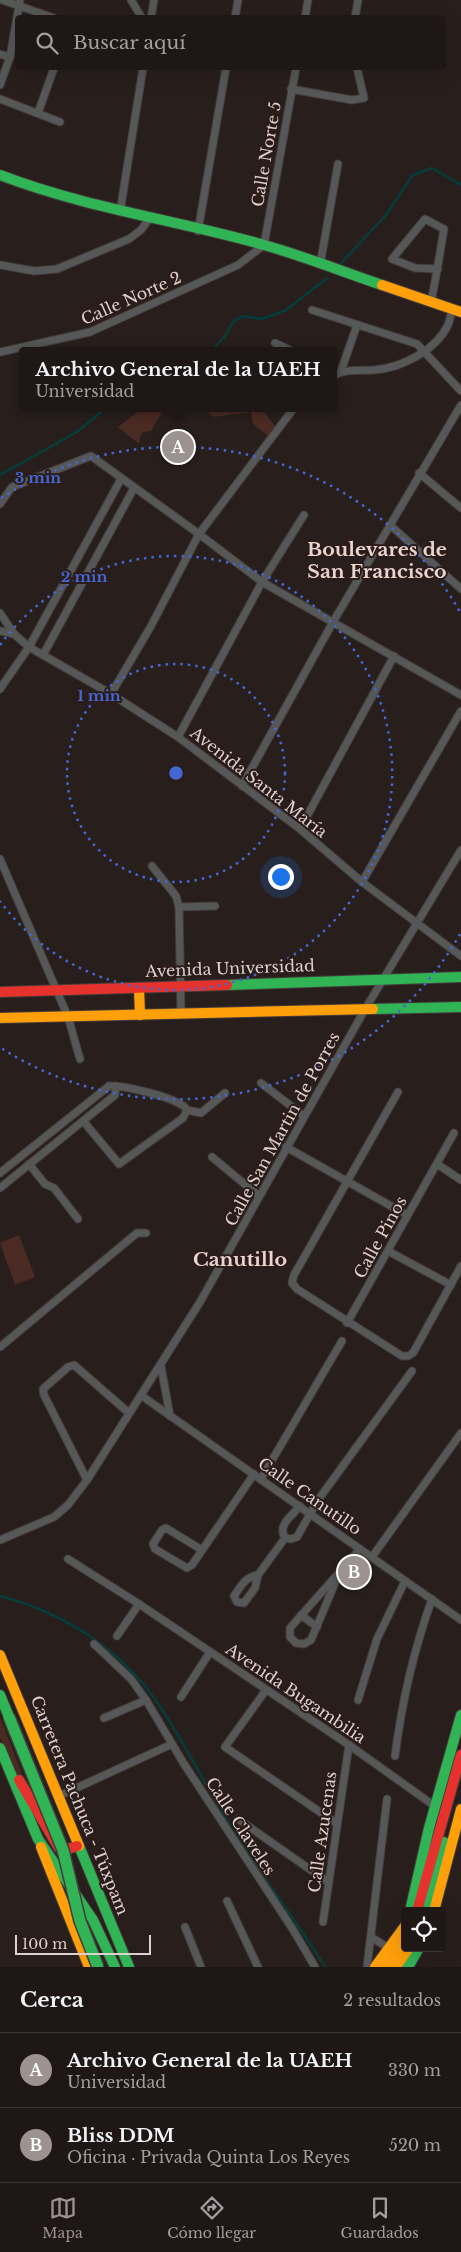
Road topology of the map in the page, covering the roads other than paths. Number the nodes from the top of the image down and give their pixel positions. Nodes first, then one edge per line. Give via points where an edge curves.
1 (2, 0) edge
2 (131, 0) edge
3 (154, 0) edge
4 (238, 0) edge
5 (308, 0) edge
6 (358, 0) edge
7 (20, 3) edge
8 (47, 15) edge
9 (140, 15) edge
10 (152, 15) edge
11 (236, 15) edge
12 (306, 15) edge
13 (356, 15) edge
14 (15, 30) edge
15 (0, 54) edge
16 (10, 57) junction
17 (53, 70) edge
18 (143, 70) edge
19 (226, 70) edge
20 (296, 70) edge
21 (357, 70) edge
22 (0, 86) edge
23 (292, 89) junction
24 (0, 99) edge
25 (38, 113) junction
26 (60, 122) dead end
27 (338, 164) dead end
28 (0, 175) edge
29 (120, 212) junction
30 (148, 219) junction
31 (198, 231) junction
32 (264, 245) junction
33 (0, 265) edge
34 (320, 265) junction
35 (438, 269) junction
36 (430, 302) junction
37 (312, 310) dead end
38 (456, 311) edge
39 (357, 326) junction
40 (275, 343) dead end
41 (22, 347) edge
42 (284, 347) edge
43 (19, 348) edge
44 (425, 350) junction
45 (0, 352) edge
46 (341, 372) junction
47 (337, 374) edge
48 (461, 391) edge
49 (461, 405) edge
50 (291, 412) edge
51 (458, 417) edge
52 (419, 473) junction
53 (121, 479) junction
54 (134, 488) junction
55 (0, 504) edge
56 (461, 508) edge
57 (304, 515) dead end
58 (390, 526) junction
59 (200, 534) junction
60 (262, 582) junction
61 (461, 589) edge
62 (0, 613) edge
63 (333, 622) junction
64 (0, 630) edge
65 (14, 634) junction
66 (29, 647) junction
67 (43, 655) junction
68 (394, 656) junction
69 (0, 689) edge
70 (111, 694) junction
71 (461, 695) edge
72 (461, 711) edge
73 (178, 737) junction
74 (242, 786) junction
75 (300, 829) junction
76 (461, 850) edge
77 (0, 859) edge
78 (152, 866) dead end
79 (362, 882) junction
80 (215, 906) dead end
81 (179, 907) junction
82 (417, 924) junction
83 (461, 956) edge
84 (461, 977) edge
85 (384, 978) junction
86 (180, 987) junction
87 (139, 988) junction
88 (57, 991) junction
89 (0, 992) edge
90 (461, 1007) edge
91 (364, 1011) junction
92 (181, 1014) junction
93 (140, 1015) junction
94 (68, 1017) junction
95 (0, 1018) edge
96 (80, 1060) dead end
97 (261, 1083) dead end
98 (116, 1086) junction
99 (398, 1092) dead end
100 (225, 1093) dead end
101 (187, 1110) junction
102 (304, 1116) junction
103 (84, 1122) junction
104 (454, 1133) dead end
105 (286, 1147) junction
106 (212, 1157) dead end
107 (29, 1164) junction
108 (437, 1164) junction
109 (0, 1173) edge
110 (348, 1180) junction
111 (461, 1180) edge
112 (0, 1188) edge
113 (258, 1196) junction
114 (407, 1215) junction
115 (78, 1219) dead end
116 (146, 1233) dead end
117 (388, 1252) junction
118 (461, 1266) edge
119 (451, 1285) junction
120 (347, 1322) junction
121 (342, 1341) dead end
122 (0, 1347) edge
123 (161, 1366) junction
124 (412, 1371) dead end
125 (142, 1396) junction
126 (129, 1413) junction
127 (170, 1416) junction
128 (461, 1433) edge
129 (254, 1474) junction
130 (261, 1479) junction
131 (87, 1480) junction
132 (300, 1506) junction
133 (310, 1514) junction
134 (285, 1538) junction
135 (0, 1540) edge
136 (360, 1549) junction
137 (202, 1550) junction
138 (372, 1557) junction
139 (68, 1559) dead end
140 (258, 1575) dead end
141 (338, 1576) junction
142 (405, 1581) junction
143 (432, 1600) junction
144 (139, 1604) junction
145 (301, 1615) junction
146 (461, 1620) edge
147 (317, 1627) junction
148 (117, 1636) dead end
149 (94, 1644) dead end
150 (210, 1652) junction
151 (0, 1654) edge
152 (266, 1690) junction
153 (0, 1695) edge
154 (181, 1697) dead end
155 (146, 1700) junction
156 (358, 1700) dead end
157 (461, 1716) edge
158 (104, 1718) dead end
159 (172, 1744) junction
160 (348, 1745) junction
161 (0, 1748) edge
162 (461, 1755) edge
163 (395, 1756) dead end
164 (5, 1760) junction
165 (461, 1780) edge
166 (59, 1796) junction
167 (387, 1799) dead end
168 (436, 1807) junction
169 (460, 1814) edge
170 (238, 1819) dead end
171 (336, 1823) junction
172 (38, 1839) junction
173 (77, 1846) junction
174 (328, 1882) junction
175 (428, 1887) junction
176 (227, 1901) dead end
177 (411, 1907) edge
178 (419, 1907) edge
179 (426, 1907) edge
180 (435, 1907) edge
181 (322, 1922) dead end
182 (185, 1927) dead end
183 (401, 1932) edge
184 (370, 1937) junction
185 (401, 1944) edge
186 (390, 1949) junction
187 (406, 1952) edge
188 (417, 1952) edge
189 (89, 1967) edge
190 (98, 1967) edge
191 (115, 1967) edge
192 (129, 1967) edge
193 (201, 1967) edge
194 (258, 1967) edge
195 (315, 1967) edge
196 (367, 1967) edge
197 (375, 1967) edge
198 (385, 1967) edge
199 (396, 1967) edge
200 (408, 1967) edge

1 - 7 street
2 - 9 street
3 - 10 street
4 - 11 street
5 - 12 street
6 - 13 street
7 - 8 street
14 - 16 street
15 - 16 street
16 - 22 street
17 - 25 street
18 - 29 street
19 - 31 street
20 - 23 street, Calle Norte 5
21 - 23 street via 364,98 352,100
23 - 32 street, Calle Norte 5
24 - 25 street
25 - 26 street
27 - 34 street
28 - 29 main road via 38,190
29 - 30 main road
30 - 31 main road
30 - 33 street via 141,230 129,239 57,269 34,271
31 - 32 main road
32 - 34 main road
32 - 41 street, Calle Norte 2 via 238,265 90,332
34 - 36 main road
35 - 35 street via 444,229 426,219 392,259 415,268
35 - 36 street
36 - 38 main road
37 - 39 street
38 - 44 street via 439,337
39 - 44 street via 417,344
39 - 46 street
40 - 42 street
43 - 45 street, Calle Norte 2
44 - 46 street via 391,368
44 - 48 street
46 - 47 street
49 - 51 street
50 - 59 street
51 - 52 street
52 - 56 street
52 - 58 street
53 - 54 street
53 - 55 street via 91,456 12,487
53 - 66 street
54 - 59 street
54 - 67 street
57 - 60 street
58 - 61 street
58 - 63 street
59 - 60 street
59 - 70 street
60 - 63 street
60 - 73 street
62 - 65 street
63 - 68 street
63 - 74 street
64 - 65 street
65 - 66 street, Avenida Santa María
66 - 67 street, Avenida Santa María
66 - 69 street
67 - 70 street, Avenida Santa María
68 - 71 street
68 - 75 street
70 - 73 street, Avenida Santa María
72 - 79 street
73 - 74 street, Avenida Santa María
74 - 75 street, Avenida Santa María
75 - 79 street, Avenida Santa María
76 - 82 street, Calle San Martin de Porres
77 - 88 street
78 - 81 street via 176,896
79 - 82 street, Avenida Santa María
80 - 81 street
81 - 86 street
82 - 83 street, Avenida Santa María
82 - 85 street, Calle San Martin de Porres
84 - 85 main road, Avenida Universidad
85 - 86 main road, Avenida Universidad
85 - 91 street, Calle San Martin de Porres
86 - 87 main road, Avenida Universidad
86 - 92 street
87 - 88 main road, Avenida Universidad
87 - 93 main road
88 - 89 main road, Avenida Universidad
88 - 94 street
90 - 91 main road
91 - 92 main road
91 - 102 street, Calle San Martin de Porres
92 - 93 main road
93 - 94 main road
94 - 95 main road
94 - 96 street
97 - 102 street
98 - 101 street via 180,1103
98 - 103 street via 115,1095
98 - 109 street via 109,1086
99 - 110 street
100 - 101 street via 202,1113
101 - 103 street via 183,1118 119,1164
102 - 105 street, Calle San Martin de Porres
103 - 107 street
104 - 108 street, Calle Pinos
105 - 110 street
105 - 113 street, Calle San Martin de Porres
106 - 113 street
107 - 112 street
107 - 115 street via 45,1184 54,1188
108 - 111 street
108 - 114 street, Calle Pinos
110 - 114 street
110 - 120 street via 292,1283
113 - 123 street, Calle San Martin de Porres
114 - 117 street, Calle Pinos
116 - 122 street via 137,1233
117 - 119 street
117 - 120 street, Calle Pinos
118 - 119 street
119 - 120 street via 413,1353 408,1356 402,1356
121 - 130 street
123 - 125 street, Calle San Martin de Porres
123 - 127 street
124 - 133 street
125 - 126 street, Calle San Martin de Porres
125 - 127 street, Calle Canutillo
126 - 131 street, Calle San Martin de Porres
126 - 131 street via 74,1365 43,1389
127 - 129 street, Calle Canutillo
128 - 138 street
129 - 130 street, Calle Canutillo
129 - 137 street
130 - 132 street, Calle Canutillo
131 - 135 street, Calle San Martin de Porres via 54,1517
132 - 133 street, Calle Canutillo
132 - 134 street via 283,1525
133 - 134 street via 297,1537
133 - 136 street, Calle Canutillo
134 - 140 street
136 - 138 street, Calle Canutillo
136 - 141 street
137 - 137 street via 166,1528 153,1544 155,1549 187,1568
138 - 142 street, Calle Canutillo
139 - 144 street, Avenida Bugambilia
141 - 145 street
141 - 147 street
142 - 143 street, Calle Canutillo
142 - 156 street via 377,1639
143 - 146 street, Calle Canutillo
143 - 163 street via 415,1645
144 - 148 street
144 - 150 street, Avenida Bugambilia
145 - 147 street
145 - 147 street via 290,1632 296,1643 308,1643
149 - 155 street, Calle Claveles via 131,1679
150 - 152 street, Avenida Bugambilia
150 - 154 street
151 - 166 main road, Carretera Pachuca - Túxpam
152 - 160 street, Avenida Bugambilia
152 - 171 street via 225,1747
153 - 190 main road, Carretera Pachuca - Túxpam, bridge via 63,1850 80,1920
155 - 158 street
155 - 159 street, Calle Claveles
157 - 168 main road
159 - 166 street
159 - 195 street, Calle Claveles
160 - 168 street, Avenida Bugambilia
160 - 171 street, Calle Azucenas
161 - 164 main road
162 - 175 main road
164 - 172 main road
164 - 173 main road via 59,1848 65,1850
165 - 175 main road
166 - 173 main road, Carretera Pachuca - Túxpam
167 - 184 street
168 - 177 main road
169 - 180 main road
170 - 174 street
171 - 174 street, Calle Azucenas
172 - 189 main road
172 - 191 main road, bridge via 93,1920
173 - 192 main road, Carretera Pachuca - Túxpam
174 - 181 street, Calle Azucenas
175 - 178 main road
175 - 179 main road
176 - 194 street
182 - 193 street
183 - 186 main road
184 - 186 street
184 - 196 street
185 - 198 main road
186 - 197 main road
187 - 199 main road
188 - 200 main road

